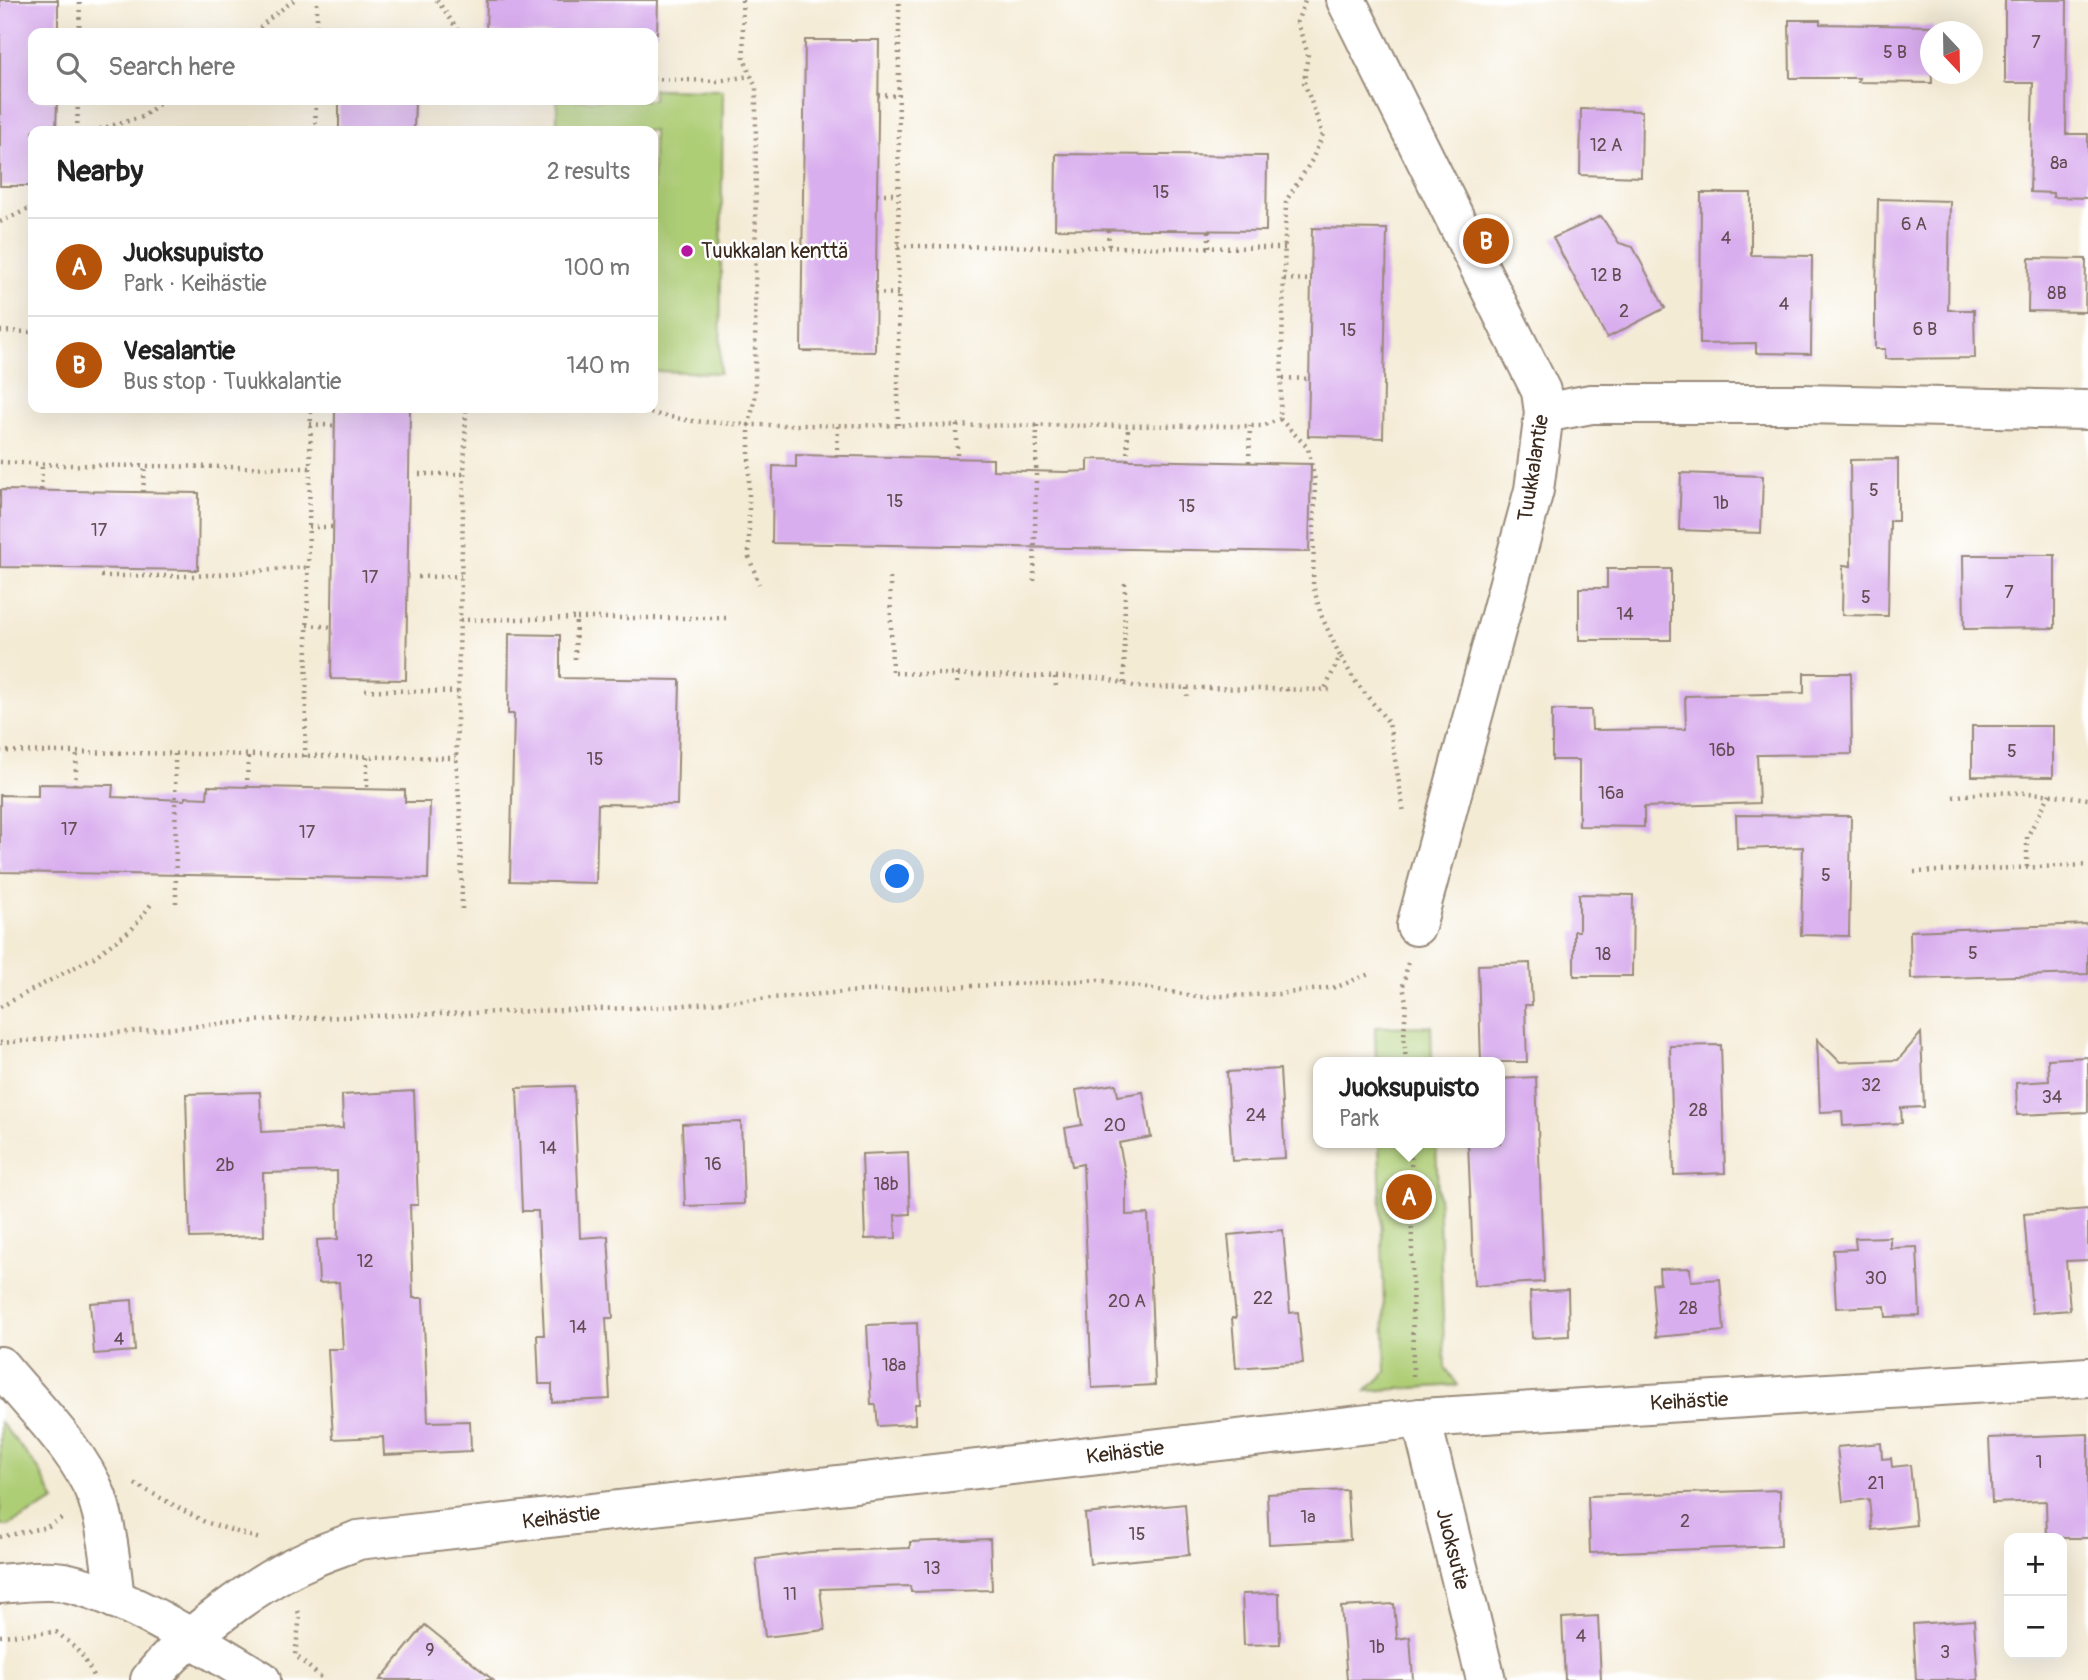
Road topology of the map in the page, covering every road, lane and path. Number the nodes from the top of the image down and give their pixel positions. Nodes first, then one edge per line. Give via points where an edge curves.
1 (80, 0) edge
2 (294, 0) edge
3 (317, 0) edge
4 (437, 0) edge
5 (743, 0) edge
6 (899, 0) edge
7 (1305, 0) edge
8 (1346, 0) edge
9 (79, 28) edge
10 (260, 28) edge
11 (317, 28) edge
12 (457, 28) edge
13 (751, 76) junction
14 (658, 79) edge
15 (878, 95) dead end
16 (899, 96) junction
17 (78, 105) edge
18 (158, 105) edge
19 (316, 105) edge
20 (77, 126) edge
21 (110, 126) edge
22 (315, 126) edge
23 (877, 194) dead end
24 (898, 194) junction
25 (28, 210) edge
26 (0, 222) edge
27 (1108, 229) dead end
28 (1209, 231) dead end
29 (898, 246) junction
30 (1110, 247) junction
31 (1209, 248) junction
32 (1285, 248) junction
33 (1284, 279) junction
34 (1311, 280) dead end
35 (875, 293) dead end
36 (898, 294) junction
37 (0, 331) edge
38 (28, 332) edge
39 (1283, 378) junction
40 (1309, 379) dead end
41 (2088, 410) edge
42 (311, 413) edge
43 (466, 413) edge
44 (650, 413) edge
45 (1544, 413) junction
46 (1280, 419) junction
47 (310, 424) junction
48 (838, 424) junction
49 (749, 425) junction
50 (898, 425) junction
51 (957, 425) junction
52 (1037, 425) junction
53 (335, 426) dead end
54 (1128, 426) junction
55 (1250, 426) junction
56 (837, 456) dead end
57 (957, 458) dead end
58 (1127, 460) dead end
59 (0, 462) edge
60 (1249, 462) dead end
61 (42, 464) junction
62 (145, 466) junction
63 (310, 468) junction
64 (419, 474) dead end
65 (465, 474) junction
66 (41, 490) dead end
67 (143, 492) dead end
68 (309, 527) junction
69 (333, 527) dead end
70 (308, 567) junction
71 (101, 576) dead end
72 (461, 576) junction
73 (418, 577) dead end
74 (890, 579) dead end
75 (1034, 581) dead end
76 (1125, 583) dead end
77 (759, 584) dead end
78 (576, 618) junction
79 (731, 618) dead end
80 (460, 620) junction
81 (307, 625) junction
82 (332, 627) dead end
83 (1340, 656) junction
84 (575, 659) dead end
85 (957, 674) junction
86 (1055, 677) junction
87 (1124, 684) junction
88 (957, 685) dead end
89 (1056, 687) dead end
90 (1187, 688) junction
91 (1325, 689) junction
92 (365, 690) dead end
93 (1287, 690) junction
94 (1333, 690) dead end
95 (458, 692) junction
96 (1187, 696) dead end
97 (1287, 696) dead end
98 (0, 751) edge
99 (77, 753) junction
100 (175, 754) junction
101 (247, 755) junction
102 (305, 757) junction
103 (367, 757) junction
104 (456, 758) junction
105 (75, 785) dead end
106 (247, 787) dead end
107 (368, 789) dead end
108 (2050, 794) junction
109 (1953, 797) dead end
110 (2088, 799) edge
111 (1406, 824) dead end
112 (2088, 865) edge
113 (2027, 867) junction
114 (1914, 872) dead end
115 (152, 903) dead end
116 (176, 903) dead end
117 (461, 909) dead end
118 (1416, 926) joint
119 (1369, 974) dead end
120 (0, 1007) edge
121 (0, 1043) edge
122 (1406, 1057) edge
123 (1411, 1148) edge
124 (0, 1366) edge
125 (2088, 1377) edge
126 (1421, 1418) junction
127 (97, 1497) junction
128 (0, 1537) edge
129 (0, 1584) edge
130 (115, 1599) junction
131 (0, 1636) edge
132 (191, 1638) junction
133 (94, 1680) edge
134 (150, 1680) edge
135 (261, 1680) edge
136 (1486, 1680) edge

1 - 9 path
2 - 10 path
3 - 11 path
4 - 12 path
5 - 13 path via 744,59
6 - 16 path
7 - 32 path via 1297,22 1308,54 1304,82 1324,134 1286,201
8 - 45 street, Tuukkalantie via 1541,391
13 - 14 path via 717,81
13 - 49 path via 756,88 755,398
15 - 16 path
16 - 24 path
17 - 20 path
18 - 21 path via 142,117
19 - 22 path
23 - 24 path
24 - 29 path
25 - 26 path
27 - 30 path
28 - 31 path
29 - 30 path
29 - 36 path
30 - 31 path
31 - 32 path
32 - 33 path
33 - 34 path
33 - 39 path
35 - 36 path
36 - 50 path
37 - 38 path
39 - 40 path
39 - 46 path
41 - 45 street via 1591,404
42 - 47 path
43 - 65 path
44 - 49 path
45 - 118 street, Tuukkalantie via 1534,490
46 - 55 path
46 - 83 path via 1308,449 1315,481 1313,585
47 - 53 path
47 - 63 path
48 - 49 path
48 - 50 path
48 - 56 path
49 - 77 path via 749,557
50 - 51 path
51 - 52 path
51 - 57 path
52 - 54 path
52 - 75 path
54 - 55 path
54 - 58 path
55 - 60 path
59 - 61 path
61 - 62 path
61 - 66 path
62 - 63 path
62 - 67 path
63 - 68 path
64 - 65 path
65 - 72 path
68 - 69 path
68 - 70 path
70 - 71 path via 197,576
70 - 81 path
72 - 73 path
72 - 80 path
74 - 85 path via 892,673
76 - 87 path
78 - 79 path
78 - 80 path
78 - 84 path
80 - 95 path
81 - 82 path
81 - 102 path
83 - 91 path
83 - 111 path via 1389,723
85 - 86 path
85 - 88 path
86 - 87 path via 1104,678
86 - 89 path
87 - 90 path
90 - 93 path
90 - 96 path
91 - 93 path
91 - 94 path
92 - 95 path
93 - 97 path
95 - 104 path
98 - 99 path
99 - 100 path
99 - 105 path
100 - 101 path
100 - 116 path
101 - 102 path
101 - 106 path
102 - 103 path
103 - 104 path
103 - 107 path
104 - 117 path
108 - 109 path
108 - 110 path
108 - 113 path via 2027,837
112 - 113 path
113 - 114 path
115 - 120 path via 132,929 94,957
118 - 122 path via 1403,986
119 - 121 path via 1337,987 1266,994 1200,997 1098,980 846,992 661,1007 278,1019
123 - 126 path via 1413,1384
124 - 127 street via 64,1443
125 - 126 street, Keihästie
126 - 132 street, Keihästie via 358,1540 283,1573
126 - 136 street, Juoksutie
127 - 128 path via 47,1527
127 - 130 street via 108,1539
129 - 130 street via 63,1582
130 - 132 street
131 - 133 path via 56,1632 76,1646
132 - 134 street, Keihästie
132 - 135 street

